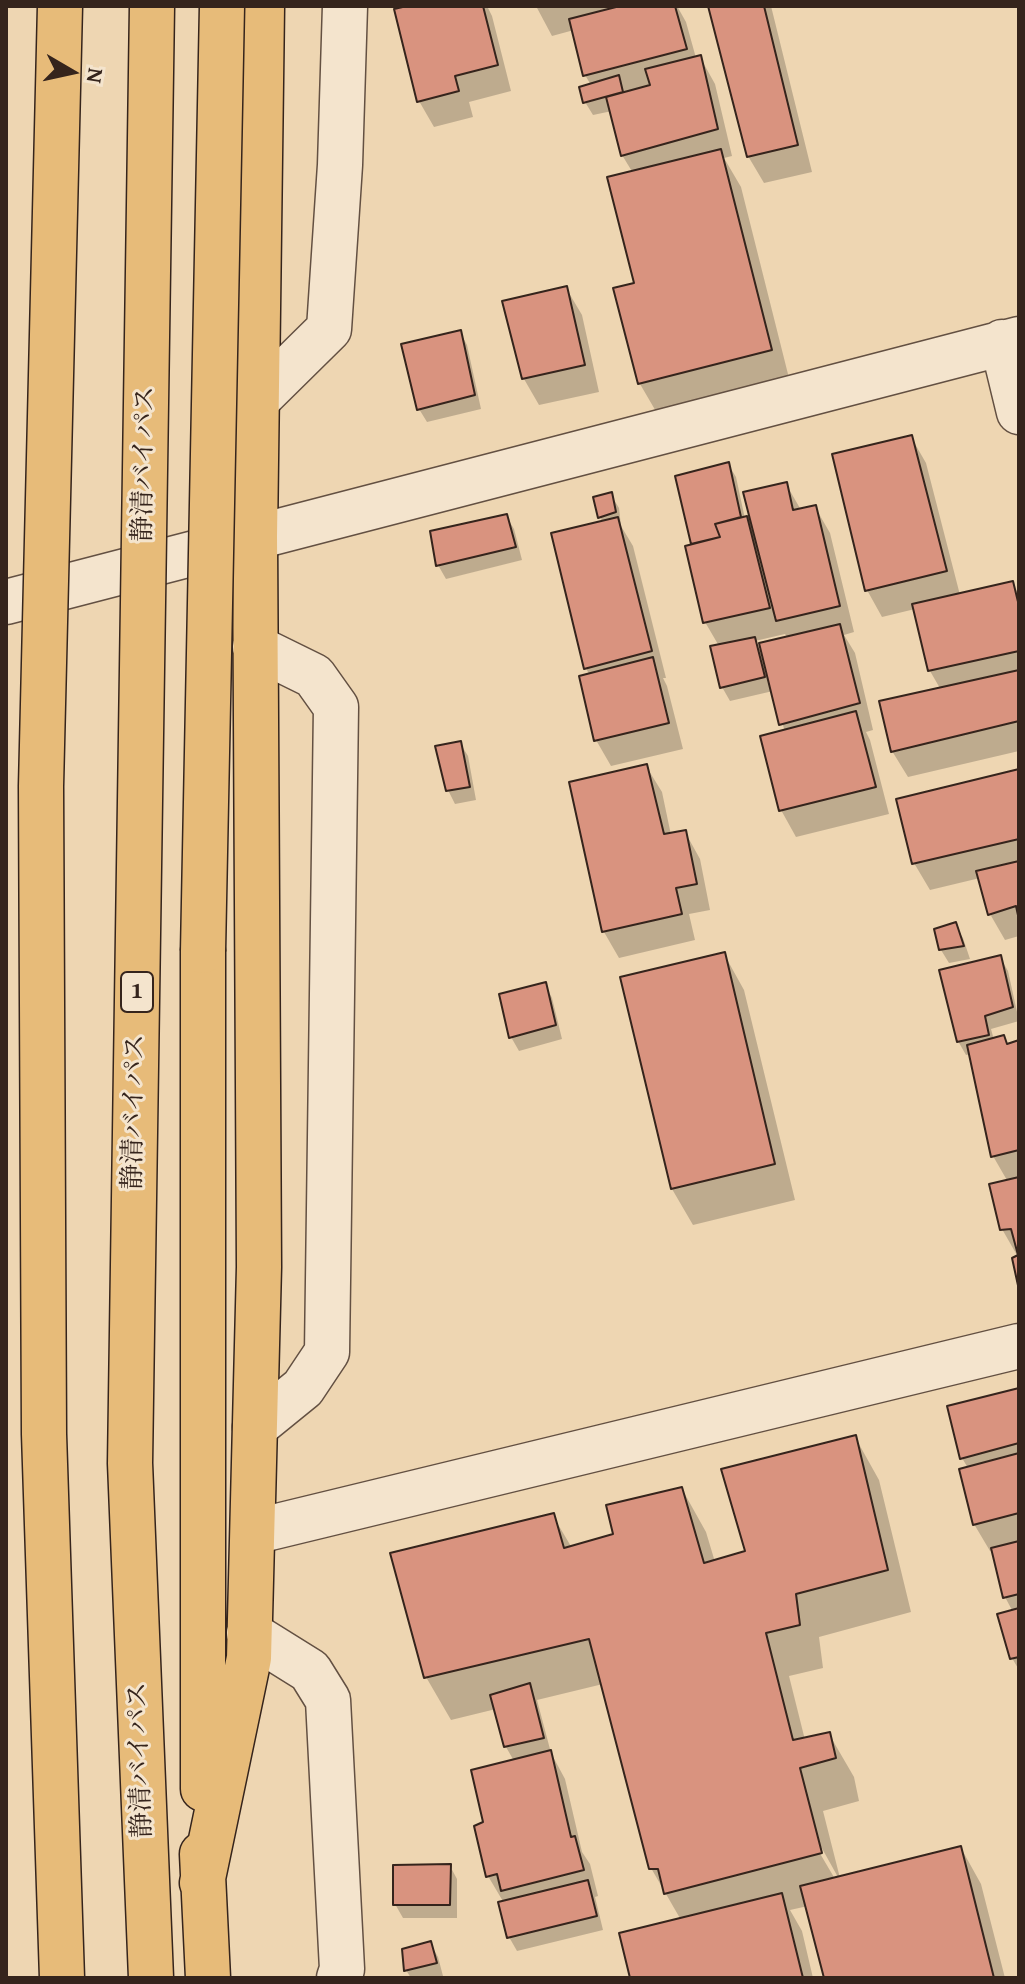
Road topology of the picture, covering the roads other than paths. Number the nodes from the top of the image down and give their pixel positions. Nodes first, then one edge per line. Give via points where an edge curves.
1 (60, 6) edge
2 (152, 6) edge
3 (222, 6) edge
4 (262, 6) edge
5 (345, 6) edge
6 (1011, 341) edge
7 (257, 400) junction
8 (1019, 412) edge
9 (255, 536) junction
10 (6, 602) edge
11 (255, 647) junction
12 (1019, 1346) edge
13 (255, 1427) junction
14 (253, 1532) junction
15 (249, 1633) junction
16 (202, 1883) junction
17 (62, 1978) edge
18 (151, 1978) edge
19 (208, 1978) edge
20 (339, 1978) edge

1 - 17 highway, bridge via 41,786 44,1434
2 - 18 highway, 静清バイパス / 1, bridge via 130,1463
3 - 16 highway, bridge via 203,951
4 - 7 highway
5 - 7 street via 329,329
6 - 8 street
6 - 9 street
7 - 9 highway
9 - 10 street
9 - 11 highway
11 - 13 highway
11 - 13 street via 314,676 336,707 327,1352 303,1388
12 - 14 street
13 - 14 highway
14 - 15 highway
15 - 16 highway via 249,1658
15 - 20 street via 310,1671 328,1700
16 - 19 highway

